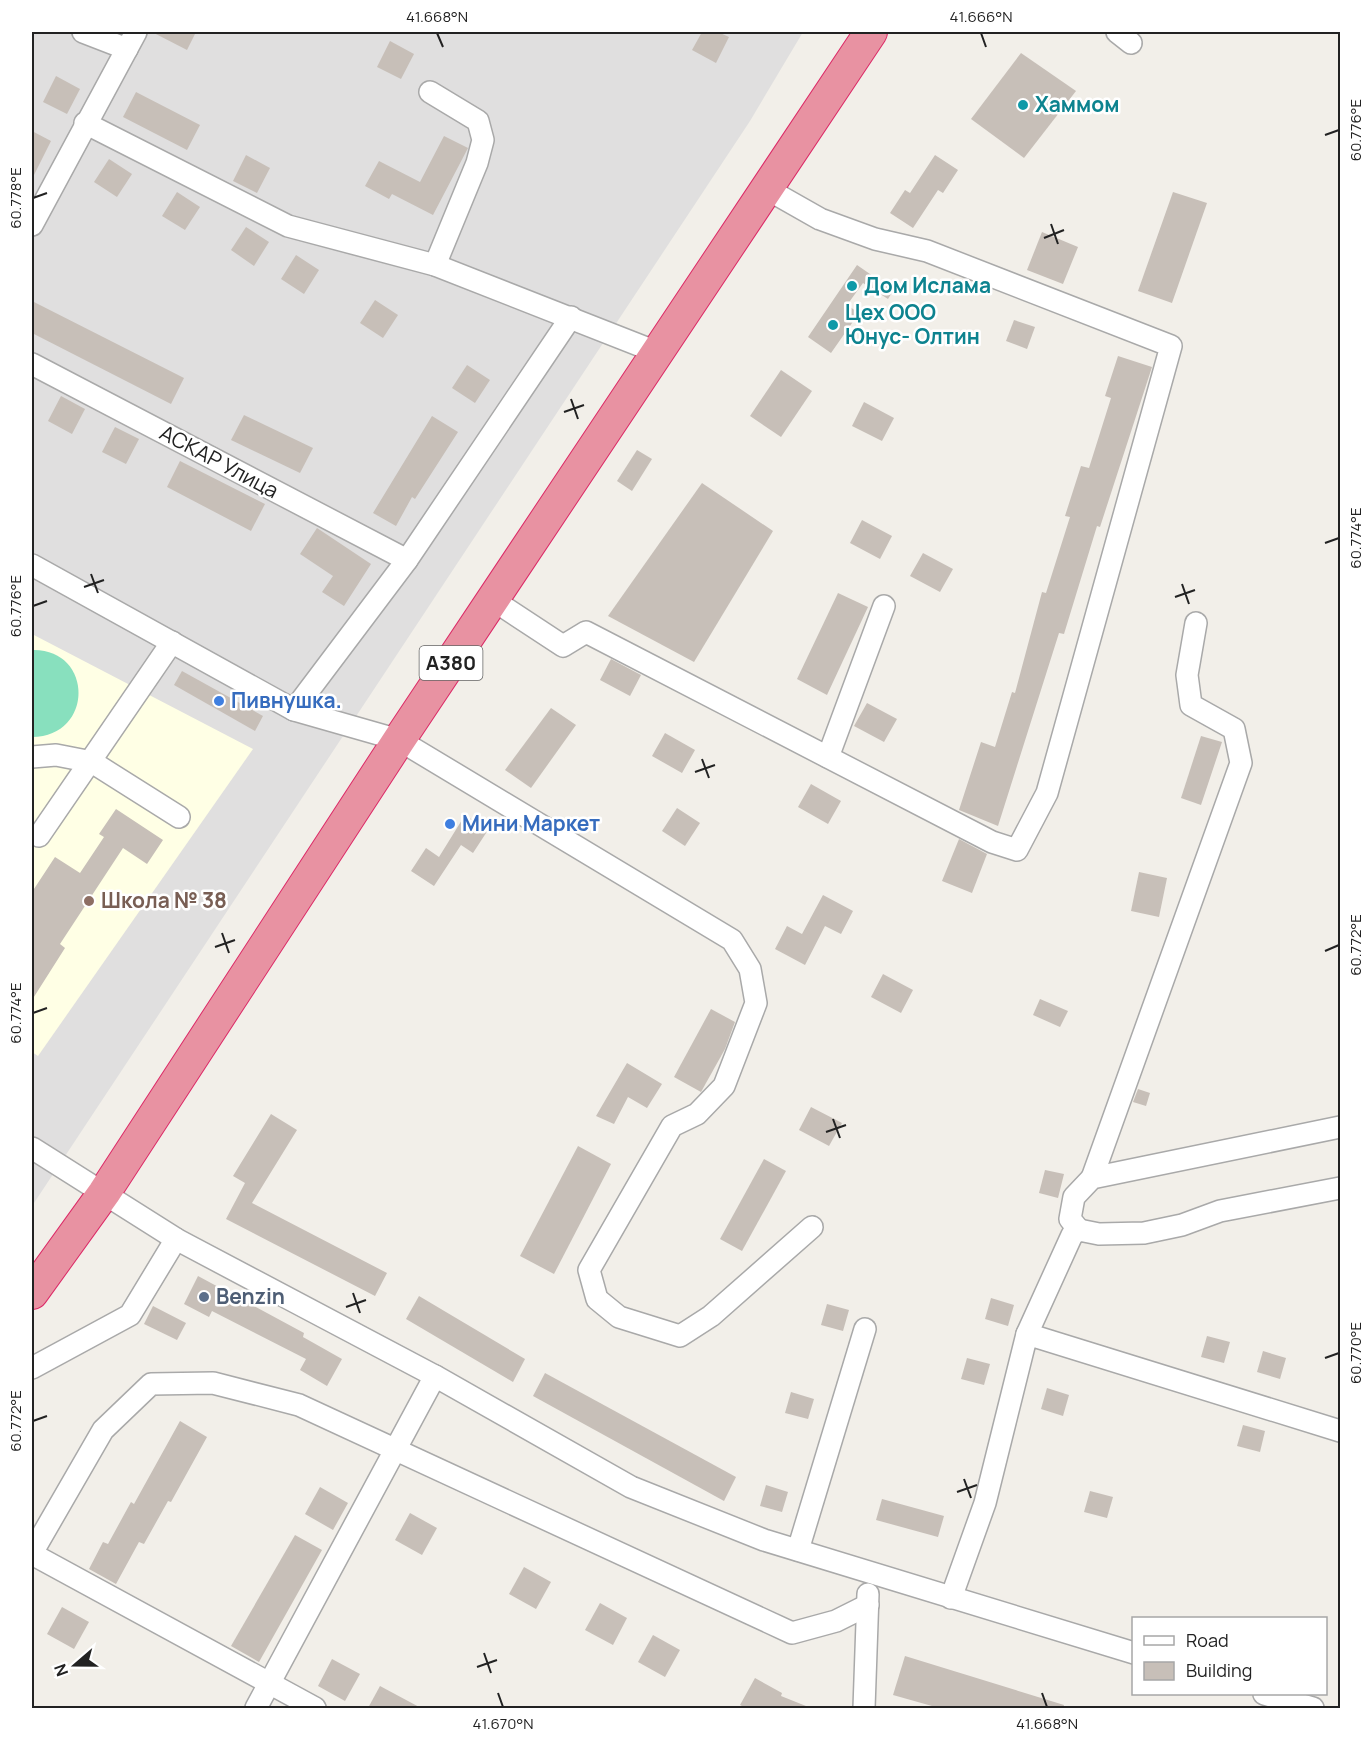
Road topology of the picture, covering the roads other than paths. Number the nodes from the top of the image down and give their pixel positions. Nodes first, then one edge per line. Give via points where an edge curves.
1 (82, 32) edge
2 (871, 32) edge
3 (131, 40) edge
4 (430, 92) dead end
5 (86, 123) junction
6 (767, 189) junction
7 (32, 225) edge
8 (435, 265) junction
9 (571, 317) junction
10 (659, 353) junction
11 (32, 364) edge
12 (407, 560) junction
13 (32, 565) edge
14 (493, 600) junction
15 (884, 606) dead end
16 (1196, 623) dead end
17 (172, 642) junction
18 (294, 710) junction
19 (399, 740) junction
20 (32, 757) edge
21 (828, 757) junction
22 (92, 762) junction
23 (179, 817) dead end
24 (39, 836) dead end
25 (1341, 1127) edge
26 (32, 1148) edge
27 (1092, 1178) junction
28 (1341, 1188) edge
29 (104, 1193) junction
30 (812, 1227) dead end
31 (1079, 1230) junction
32 (176, 1239) junction
33 (32, 1293) edge
34 (865, 1329) dead end
35 (1027, 1334) junction
36 (32, 1368) edge
37 (435, 1376) junction
38 (1341, 1431) edge
39 (396, 1449) junction
40 (798, 1550) junction
41 (32, 1553) edge
42 (869, 1572) junction
43 (951, 1598) junction
44 (868, 1605) junction
45 (1132, 1652) edge
46 (270, 1684) junction
47 (1268, 1695) edge
48 (256, 1708) edge
49 (315, 1708) edge
50 (864, 1708) edge
51 (1313, 1708) edge

1 - 3 street
2 - 6 highway, A380
3 - 5 street
4 - 8 street via 478,121 483,140
5 - 7 street
5 - 8 street via 288,226
6 - 10 highway, A380
6 - 21 street via 820,219 875,239 927,251 1171,346 1047,793 1017,850 992,842
8 - 9 street
9 - 10 street
9 - 12 street
10 - 14 highway, A380
11 - 12 street, АСКАР Улица
12 - 18 street
13 - 17 street
14 - 19 highway, A380
14 - 21 street via 563,646 586,632
15 - 21 street
16 - 27 street via 1187,675 1191,705 1234,729 1241,763
17 - 18 street
17 - 22 street
18 - 19 street
19 - 29 highway, A380
19 - 30 street via 732,940 750,969 756,1003 724,1086 697,1114 672,1126 589,1270 597,1299 619,1317 680,1336 711,1316
20 - 22 street via 56,755
22 - 23 street
22 - 24 street
25 - 27 street
26 - 29 street
27 - 31 street via 1074,1197 1070,1219
28 - 31 street via 1220,1211 1144,1233 1099,1234
29 - 32 street
29 - 33 highway, A380
31 - 35 street via 1072,1235
32 - 36 street via 130,1315
32 - 37 street
34 - 40 street
35 - 38 street
35 - 43 street via 985,1503
37 - 39 street
37 - 40 street via 631,1487
39 - 41 street via 299,1405 213,1383 151,1384 103,1430
39 - 44 street via 792,1633 836,1621
39 - 46 street
40 - 42 street
41 - 46 street
42 - 43 street
42 - 44 street
43 - 45 street
44 - 50 street
46 - 48 street
46 - 49 street
47 - 51 street

